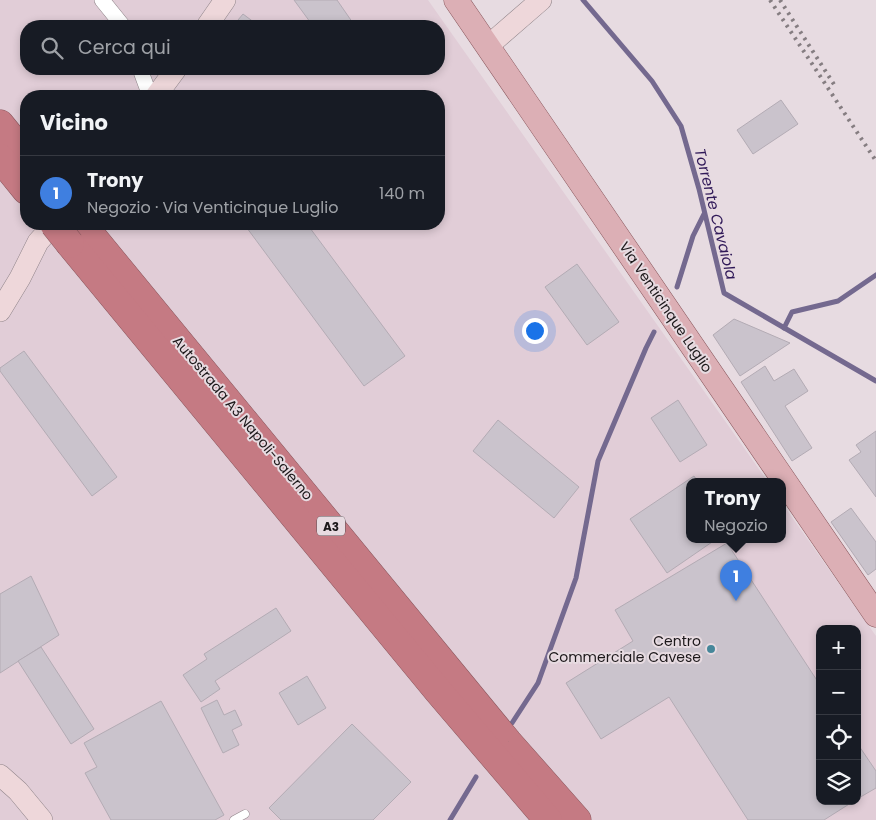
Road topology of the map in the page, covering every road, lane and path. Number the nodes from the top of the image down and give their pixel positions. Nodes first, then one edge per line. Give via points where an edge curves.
1 (102, 0) edge
2 (225, 0) edge
3 (456, 0) edge
4 (540, 0) edge
5 (118, 20) edge
6 (211, 20) edge
7 (488, 46) junction
8 (142, 75) edge
9 (169, 75) edge
10 (148, 90) edge
11 (160, 90) edge
12 (0, 124) edge
13 (20, 149) edge
14 (0, 158) edge
15 (20, 183) edge
16 (67, 230) edge
17 (71, 230) edge
18 (71, 230) edge
19 (0, 311) edge
20 (783, 478) edge
21 (786, 483) edge
22 (876, 615) edge
23 (438, 691) junction
24 (0, 775) edge
25 (245, 814) dead end
26 (42, 820) edge
27 (234, 820) edge
28 (525, 820) edge
29 (548, 820) edge
30 (577, 820) edge

1 - 5 street
2 - 6 street
3 - 7 main road, Via Venticinque Luglio
4 - 7 street
7 - 20 main road, Via Venticinque Luglio
8 - 10 street
9 - 11 street
12 - 13 highway
14 - 15 highway
16 - 19 street via 20,278
17 - 23 highway, Autostrada A3 Napoli-Salerno / A3
18 - 30 highway, Autostrada A3 Napoli-Salerno / A3
21 - 22 main road, Via Venticinque Luglio
23 - 28 highway via 476,755
23 - 29 highway, Autostrada A3 Napoli-Salerno / A3
24 - 26 street
25 - 27 lane

